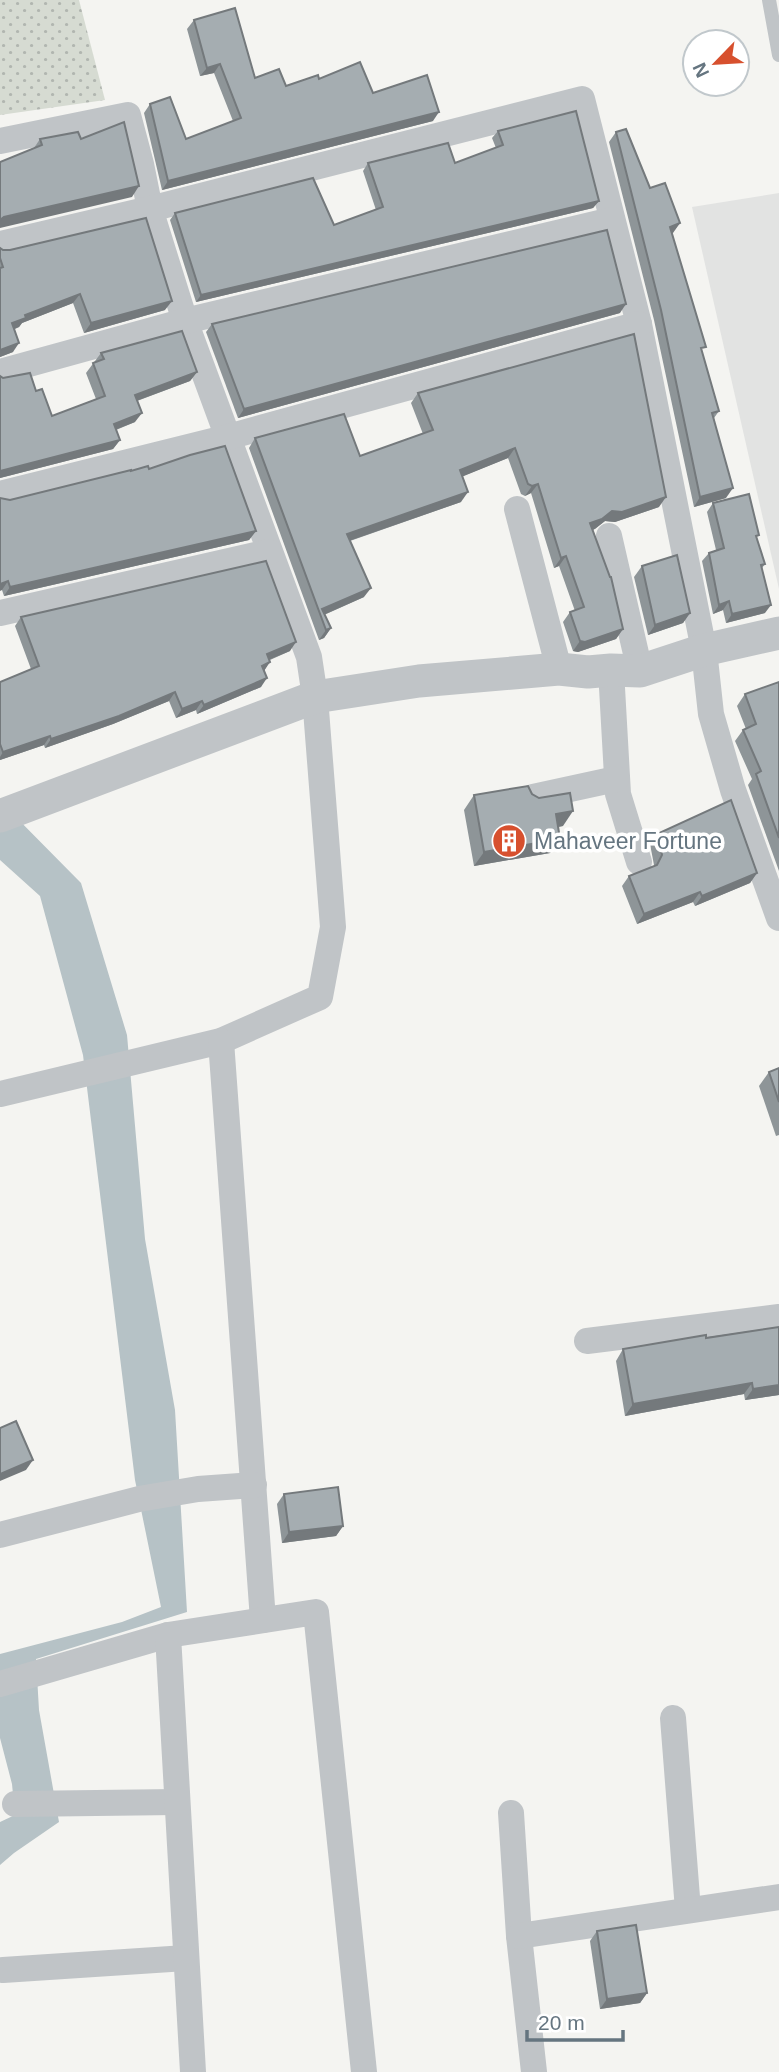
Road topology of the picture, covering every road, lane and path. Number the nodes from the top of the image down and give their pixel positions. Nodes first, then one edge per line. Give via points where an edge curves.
1 (769, 0) edge
2 (779, 55) edge
3 (0, 141) edge
4 (150, 209) junction
5 (611, 220) junction
6 (0, 244) edge
7 (185, 321) junction
8 (639, 324) junction
9 (0, 372) edge
10 (228, 437) junction
11 (0, 494) edge
12 (517, 509) dead end
13 (609, 536) dead end
14 (269, 552) junction
15 (0, 613) edge
16 (779, 634) edge
17 (704, 650) junction
18 (559, 669) junction
19 (625, 670) junction
20 (315, 697) junction
21 (616, 779) junction
22 (533, 797) edge
23 (0, 816) edge
24 (639, 862) dead end
25 (779, 918) edge
26 (221, 1041) junction
27 (0, 1094) edge
28 (779, 1317) edge
29 (587, 1341) dead end
30 (254, 1485) junction
31 (0, 1535) edge
32 (263, 1620) junction
33 (168, 1635) junction
34 (0, 1684) edge
35 (673, 1718) dead end
36 (177, 1802) junction
37 (15, 1804) dead end
38 (511, 1813) dead end
39 (779, 1897) edge
40 (688, 1910) junction
41 (519, 1936) junction
42 (186, 1958) junction
43 (3, 1970) dead end
44 (193, 2072) edge
45 (364, 2072) edge
46 (534, 2072) edge

1 - 2 lane
3 - 4 street via 128,116
4 - 5 street via 582,99
4 - 6 street
4 - 7 street
5 - 7 street
5 - 8 street
7 - 9 street
7 - 10 street
8 - 10 street
8 - 17 street
10 - 11 street
10 - 14 street
12 - 18 street
13 - 19 street
14 - 15 street
14 - 20 street via 309,657
16 - 17 street
17 - 19 street
17 - 25 street via 711,714
18 - 19 street
18 - 20 street via 419,681
19 - 21 street
20 - 23 street
20 - 26 street via 333,928 320,997
21 - 22 street
21 - 24 street
26 - 27 street
26 - 30 street
28 - 29 street
30 - 31 street via 139,1499
30 - 32 street
32 - 33 street
32 - 45 street via 316,1612
33 - 34 street
33 - 36 street
35 - 40 street
36 - 37 street
36 - 42 street
38 - 41 street
39 - 40 street
40 - 41 street
41 - 46 street
42 - 43 street
42 - 44 street

